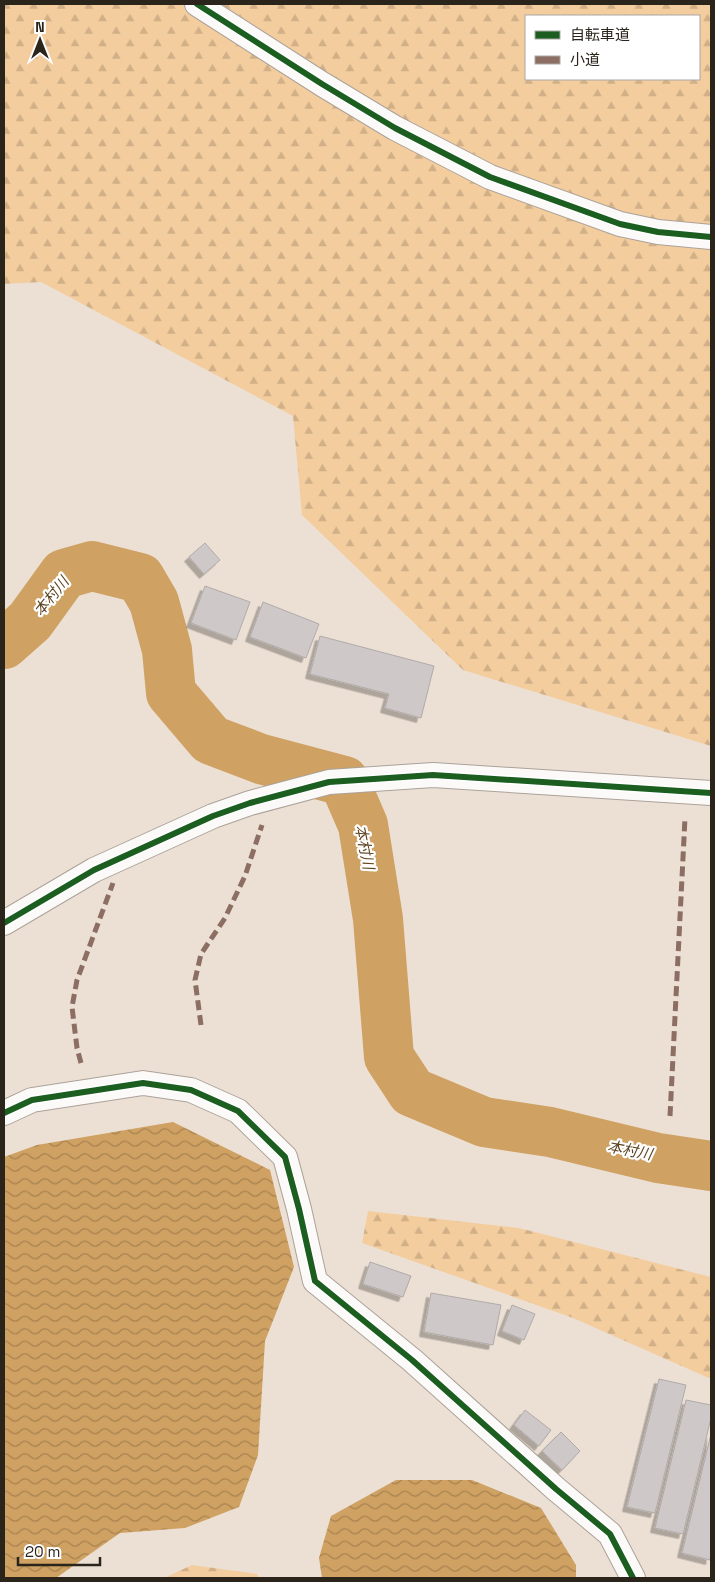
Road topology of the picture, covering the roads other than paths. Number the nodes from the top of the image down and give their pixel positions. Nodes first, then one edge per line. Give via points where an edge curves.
1 (197, 4) edge
2 (711, 236) edge
3 (711, 793) edge
4 (4, 923) edge
5 (4, 1113) edge
6 (633, 1578) edge

1 - 2 street via 395,128 490,177 620,224 658,232
3 - 4 street via 433,774 330,782 213,816 94,870
5 - 6 street via 32,1100 144,1083 191,1090 238,1111 285,1157 315,1281 412,1360 610,1534

